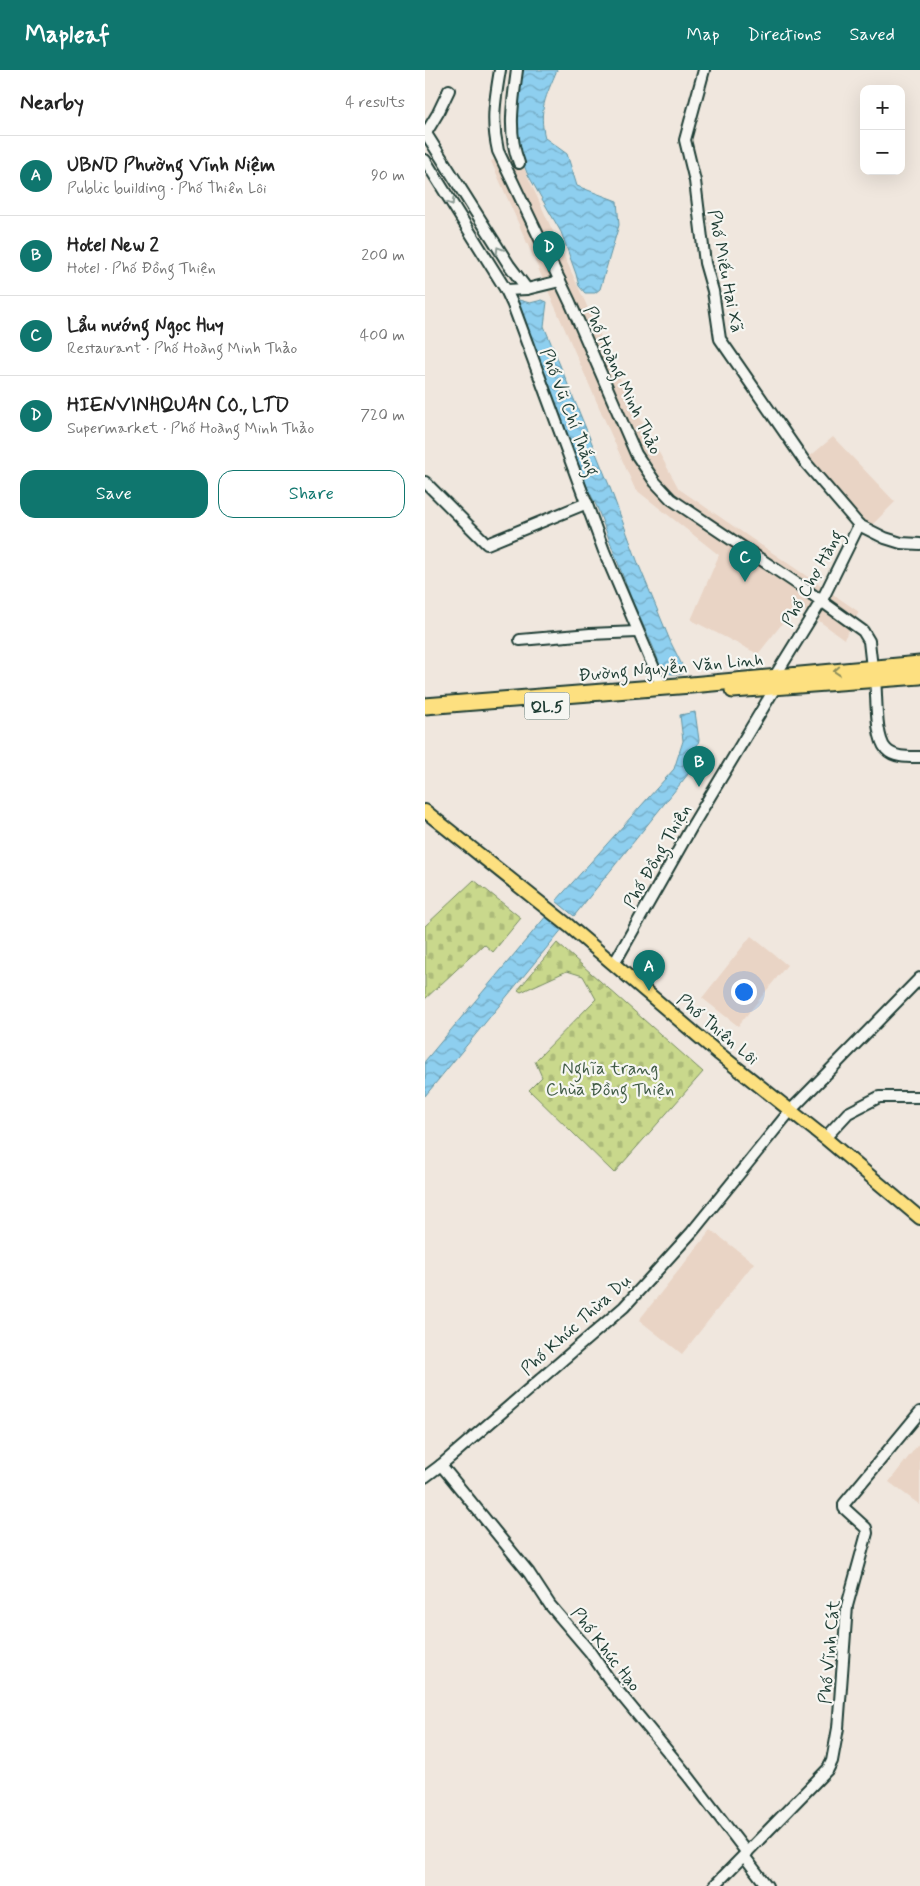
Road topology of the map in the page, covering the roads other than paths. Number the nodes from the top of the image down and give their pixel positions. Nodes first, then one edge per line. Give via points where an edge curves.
1 (501, 70) edge
2 (517, 70) edge
3 (703, 70) edge
4 (449, 90) dead end
5 (425, 133) edge
6 (425, 160) edge
7 (519, 163) dead end
8 (428, 175) edge
9 (560, 281) junction
10 (506, 290) junction
11 (527, 290) junction
12 (425, 482) edge
13 (587, 504) junction
14 (859, 525) junction
15 (920, 544) edge
16 (821, 600) junction
17 (637, 632) junction
18 (520, 640) dead end
19 (920, 664) edge
20 (874, 674) junction
21 (920, 676) edge
22 (775, 682) junction
23 (665, 691) junction
24 (425, 706) edge
25 (425, 716) edge
26 (920, 757) edge
27 (425, 810) edge
28 (614, 964) junction
29 (920, 978) edge
30 (920, 1097) edge
31 (790, 1111) junction
32 (825, 1138) junction
33 (920, 1218) edge
34 (920, 1412) edge
35 (441, 1466) junction
36 (425, 1477) edge
37 (745, 1854) junction
38 (714, 1886) edge
39 (767, 1886) edge

1 - 9 street, Phố Hoàng Minh Thảo via 493,115 498,151
2 - 7 street via 511,115
3 - 14 street, Phố Miếu Hai Xã via 685,140 695,181 705,263 720,339 805,462
4 - 5 street
11 -> 5 street
6 - 8 street, Phố Vũ Chí Thắng
8 -> 10 street, Phố Vũ Chí Thắng
9 - 11 street
9 - 16 street, Phố Hoàng Minh Thảo via 636,454 655,482 671,500
10 - 11 street
10 - 13 street, Phố Vũ Chí Thắng
12 - 13 street via 487,544
13 - 17 street, Phố Vũ Chí Thắng
14 - 15 street, Phố Chợ Hàng via 901,543
14 - 16 street, Phố Chợ Hàng
16 - 20 street, Phố Hoàng Minh Thảo via 867,635
16 - 22 street, Phố Chợ Hàng
17 - 18 street
17 - 23 street, Phố Vũ Chí Thắng
19 - 20 highway, Đường Nguyễn Văn Linh / QL.5
20 - 21 highway, Đường Nguyễn Văn Linh / QL.5
20 - 22 highway, Đường Nguyễn Văn Linh / QL.5
20 - 26 street, Phố Hoàng Minh Thảo via 880,739 886,749 904,757
22 - 23 highway, Đường Nguyễn Văn Linh / QL.5
22 - 28 street, Phố Đồng Thiện
23 - 24 highway, Đường Nguyễn Văn Linh / QL.5
23 - 25 highway, Đường Nguyễn Văn Linh / QL.5
27 - 28 main road, Phố Thiên Lôi
28 - 31 main road, Phố Thiên Lôi
29 - 31 street, Phố Khúc Thừa Dụ
30 - 32 street via 879,1096 848,1112
31 - 32 main road, Phố Thiên Lôi
31 - 35 street, Phố Khúc Thừa Dụ via 692,1232 624,1307
32 - 33 main road, Phố Thiên Lôi
34 - 37 street, Phố Vĩnh Cát via 844,1504 867,1533 847,1606 838,1728 832,1761 828,1769
35 - 36 street, Phố Khúc Thừa Dụ
35 - 37 street, Phố Khúc Hạo via 529,1573 550,1605 688,1776
37 - 38 street, Phố Vĩnh Cát
37 - 39 street, Phố Khúc Hạo

